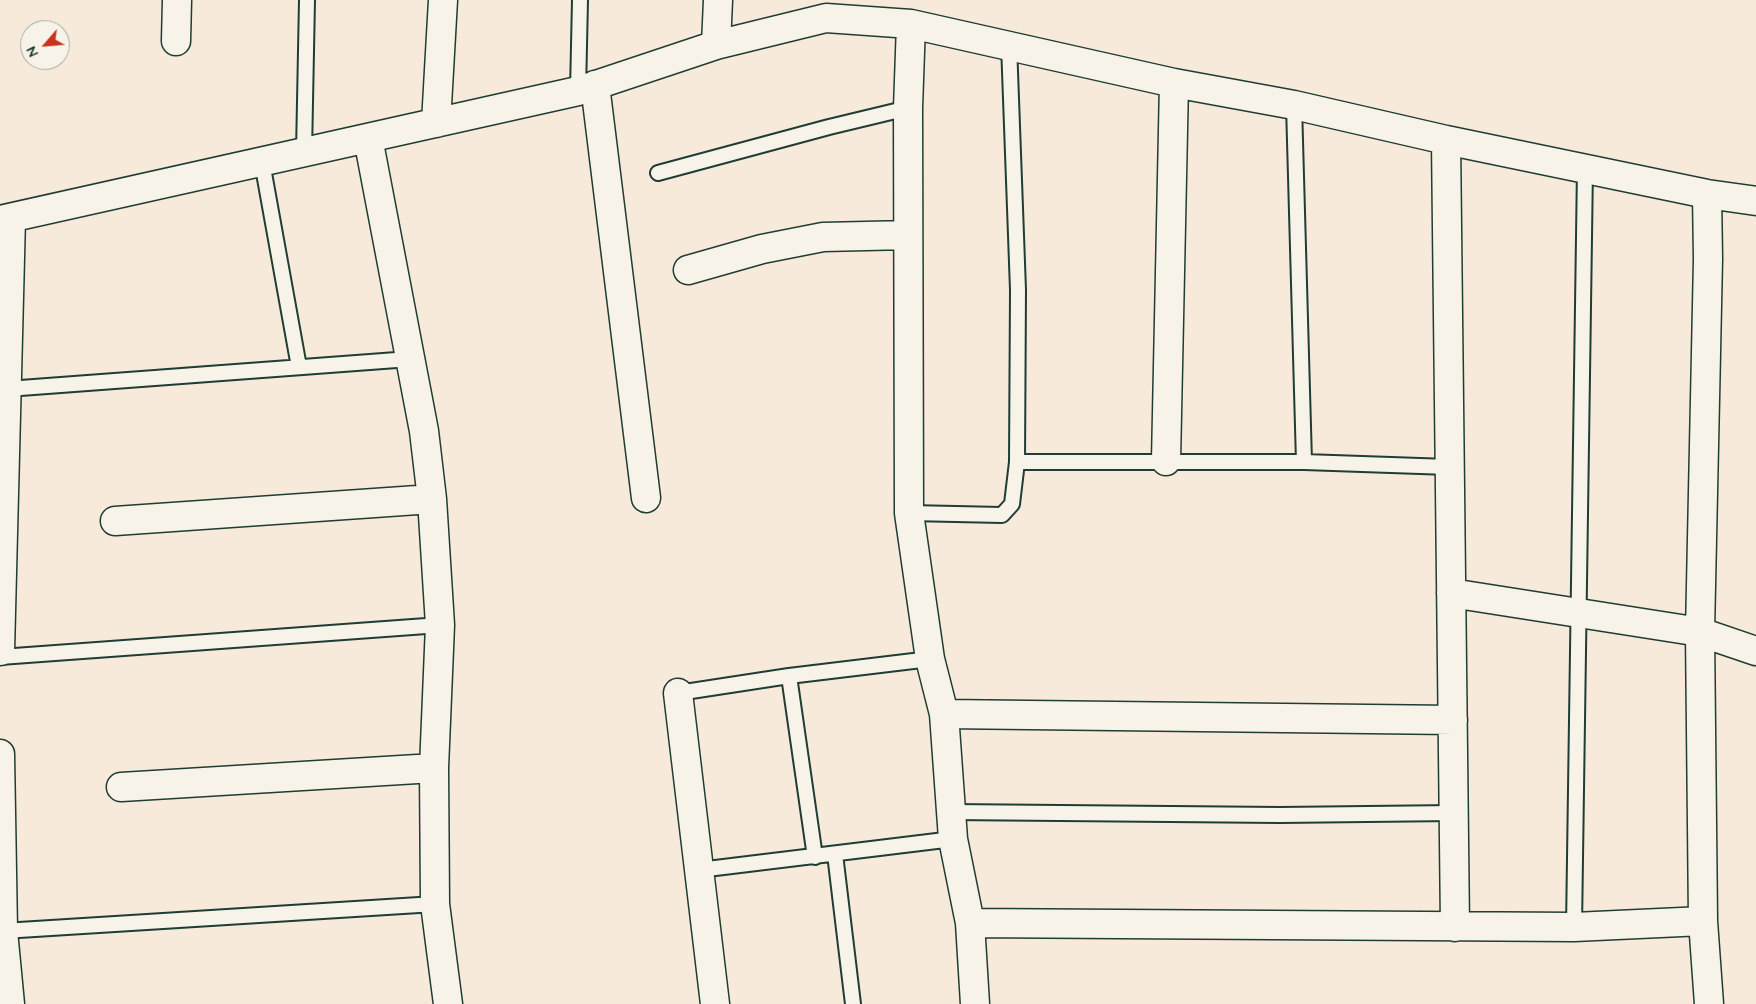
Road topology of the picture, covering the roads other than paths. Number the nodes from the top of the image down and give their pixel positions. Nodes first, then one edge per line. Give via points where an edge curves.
1 (177, 0) edge
2 (307, 0) edge
3 (443, 0) edge
4 (580, 0) edge
5 (718, 0) edge
6 (911, 24) junction
7 (176, 41) dead end
8 (1009, 44) junction
9 (716, 45) junction
10 (1174, 83) junction
11 (586, 88) junction
12 (1294, 105) junction
13 (908, 108) junction
14 (436, 123) junction
15 (368, 138) junction
16 (1446, 140) junction
17 (304, 153) junction
18 (262, 162) junction
19 (1585, 168) junction
20 (658, 173) dead end
21 (1707, 194) junction
22 (1756, 201) edge
23 (6, 219) edge
24 (908, 236) junction
25 (688, 270) dead end
26 (410, 358) junction
27 (299, 367) junction
28 (7, 389) junction
29 (3, 438) edge
30 (1166, 461) junction
31 (1016, 462) junction
32 (1304, 462) junction
33 (1449, 467) junction
34 (646, 498) dead end
35 (432, 499) junction
36 (909, 513) junction
37 (114, 521) dead end
38 (1451, 593) junction
39 (1580, 613) junction
40 (440, 625) junction
41 (1700, 632) junction
42 (0, 651) edge
43 (1756, 651) edge
44 (0, 656) edge
45 (930, 659) junction
46 (789, 676) junction
47 (678, 693) joint
48 (944, 714) junction
49 (1453, 720) junction
50 (0, 754) edge
51 (434, 768) junction
52 (120, 787) dead end
53 (0, 810) edge
54 (950, 812) junction
55 (1454, 813) junction
56 (953, 839) junction
57 (836, 854) junction
58 (815, 857) junction
59 (699, 870) junction
60 (435, 904) junction
61 (1703, 921) junction
62 (970, 922) junction
63 (1456, 927) junction
64 (1574, 927) junction
65 (3, 932) junction
66 (10, 1004) edge
67 (448, 1004) edge
68 (714, 1004) edge
69 (853, 1004) edge
70 (975, 1004) edge
71 (1709, 1004) edge

1 - 7 street
2 - 17 lane
3 - 14 street
4 - 11 lane
5 - 9 street
6 - 8 street
6 - 9 street via 826,18
6 - 13 street
8 - 10 street
8 - 31 lane via 1018,290
9 - 11 street
10 - 12 street
10 - 30 street
11 - 14 street
11 - 34 street
12 - 16 street
12 - 32 lane
13 - 20 lane
13 - 24 street
14 - 15 street
15 - 17 street
15 - 26 street
16 - 19 street
16 - 33 street
17 - 18 street
18 - 23 street
18 - 27 lane
19 - 21 street
19 - 39 lane
21 - 22 street
21 - 41 street
23 - 28 street
24 - 25 street via 823,237 762,249
24 - 36 street
26 - 27 lane
26 - 35 street via 424,431
27 - 28 lane
28 - 29 street
29 - 42 street
30 - 31 lane
30 - 32 lane
31 - 36 lane via 1012,504 1002,515
32 - 33 lane
33 - 38 street
35 - 37 street
35 - 40 street
36 - 45 street
38 - 39 street
38 - 49 street
39 - 41 street
39 - 64 lane
40 - 44 lane
40 - 51 street
41 - 43 street
41 - 61 street
45 - 46 lane
45 - 48 street
46 - 47 lane
46 - 58 lane
47 - 59 street
48 - 49 street
48 - 54 street
49 - 55 street
50 - 53 street
51 - 52 street
51 - 60 street
53 - 65 street
54 - 55 lane
54 - 56 street
55 - 63 street
56 - 57 lane
56 - 62 street
57 - 58 lane
57 - 69 lane
58 - 59 lane
59 - 68 street
60 - 65 lane
60 - 67 street
61 - 64 street
61 - 71 street
62 - 63 street
62 - 70 street
63 - 64 street
65 - 66 street

